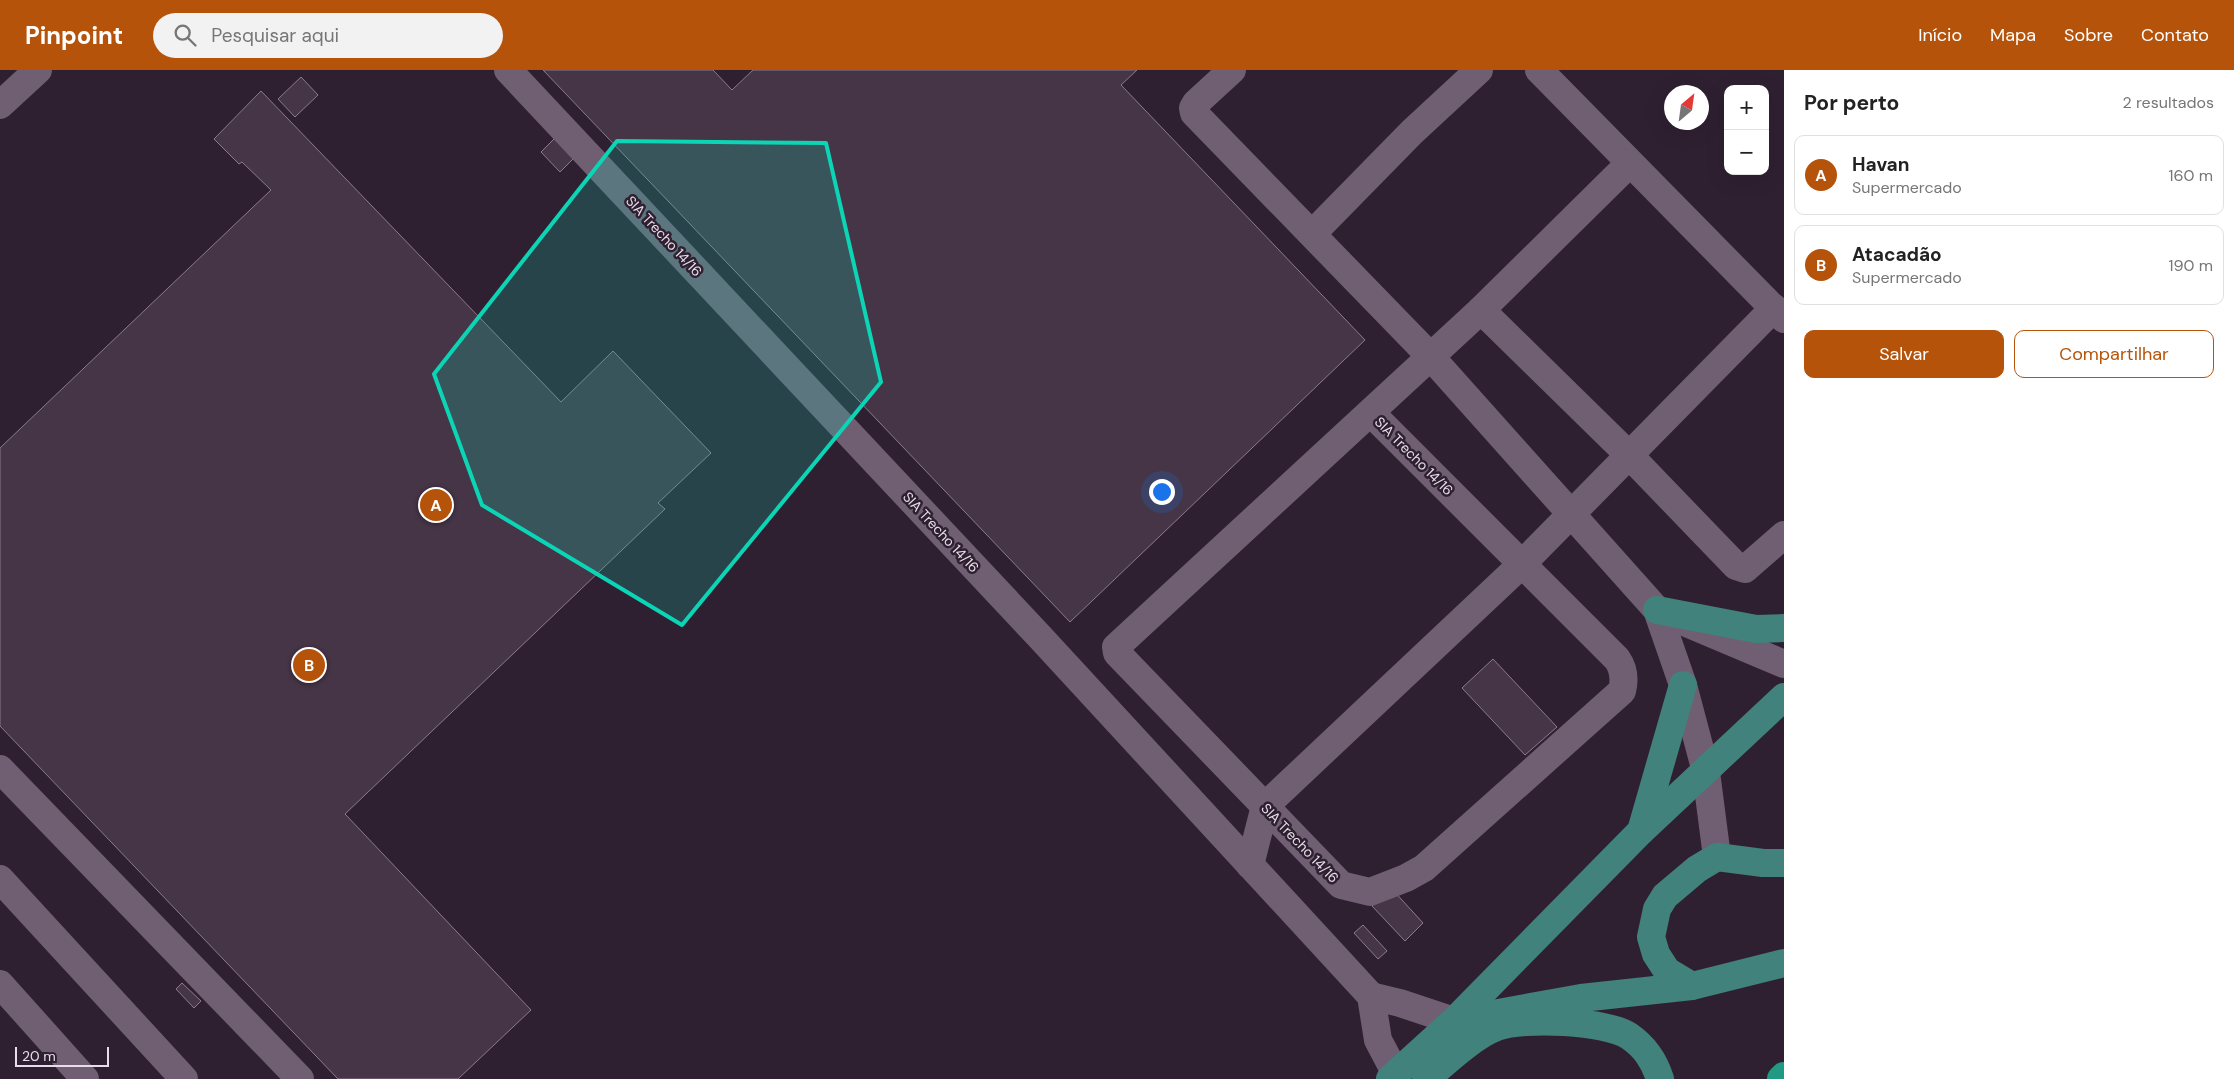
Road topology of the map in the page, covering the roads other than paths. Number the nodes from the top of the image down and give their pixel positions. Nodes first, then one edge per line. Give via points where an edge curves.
1 (508, 70) edge
2 (1232, 70) edge
3 (1479, 70) edge
4 (1539, 70) edge
5 (29, 73) edge
6 (0, 105) edge
7 (1630, 163) junction
8 (1312, 234) junction
9 (1481, 310) junction
10 (1779, 313) edge
11 (1430, 356) junction
12 (1371, 413) junction
13 (1630, 456) junction
14 (1571, 514) junction
15 (1784, 535) edge
16 (1522, 564) junction
17 (1657, 610) junction
18 (1784, 628) edge
19 (1784, 664) edge
20 (1683, 685) junction
21 (1784, 696) edge
22 (0, 769) edge
23 (1706, 772) junction
24 (1265, 806) junction
25 (1641, 831) junction
26 (1717, 857) junction
27 (1784, 863) edge
28 (1250, 865) junction
29 (0, 879) edge
30 (1784, 963) edge
31 (0, 984) edge
32 (1692, 986) junction
33 (1370, 996) junction
34 (1454, 1021) junction
35 (1393, 1076) edge
36 (1784, 1076) edge
37 (85, 1079) edge
38 (184, 1079) edge
39 (300, 1079) edge
40 (1426, 1079) edge
41 (1660, 1079) edge
42 (1781, 1079) edge

1 - 28 lane, SIA Trecho 14/16
2 - 8 lane via 1196,103 1194,113
3 - 8 lane
4 - 7 lane
5 - 6 lane
7 - 9 lane, SIA Trecho 14/16
7 - 10 lane
8 - 11 lane
9 - 11 lane, SIA Trecho 14/16
9 - 13 lane
10 - 13 lane
11 - 12 lane, SIA Trecho 14/16
11 - 14 lane
12 - 16 lane, SIA Trecho 14/16
12 - 24 lane, SIA Trecho 14/16 via 1116,646 1117,653
13 - 14 lane
13 - 15 lane via 1741,569 1749,566
14 - 16 lane
14 - 17 lane
16 - 24 lane
16 - 24 lane, SIA Trecho 14/16 via 1623,667 1622,691 1424,868 1370,892 1341,885
17 - 18 main road via 1756,629
17 - 19 lane
17 - 20 lane
20 - 23 lane
20 - 25 main road
21 - 23 main road
22 - 39 lane
23 - 25 main road
23 - 26 lane
24 - 28 lane
25 - 34 main road
26 - 27 main road
26 - 32 main road via 1665,896 1657,909 1651,937 1656,954 1668,971
28 - 33 lane, SIA Trecho 14/16
29 - 38 lane
30 - 32 main road
31 - 37 lane
32 - 34 main road via 1581,998
33 - 34 lane
33 - 35 lane via 1378,1040
34 - 35 main road
36 - 42 highway
40 - 41 main road via 1461,1048 1497,1027 1554,1020 1628,1035 1646,1049

